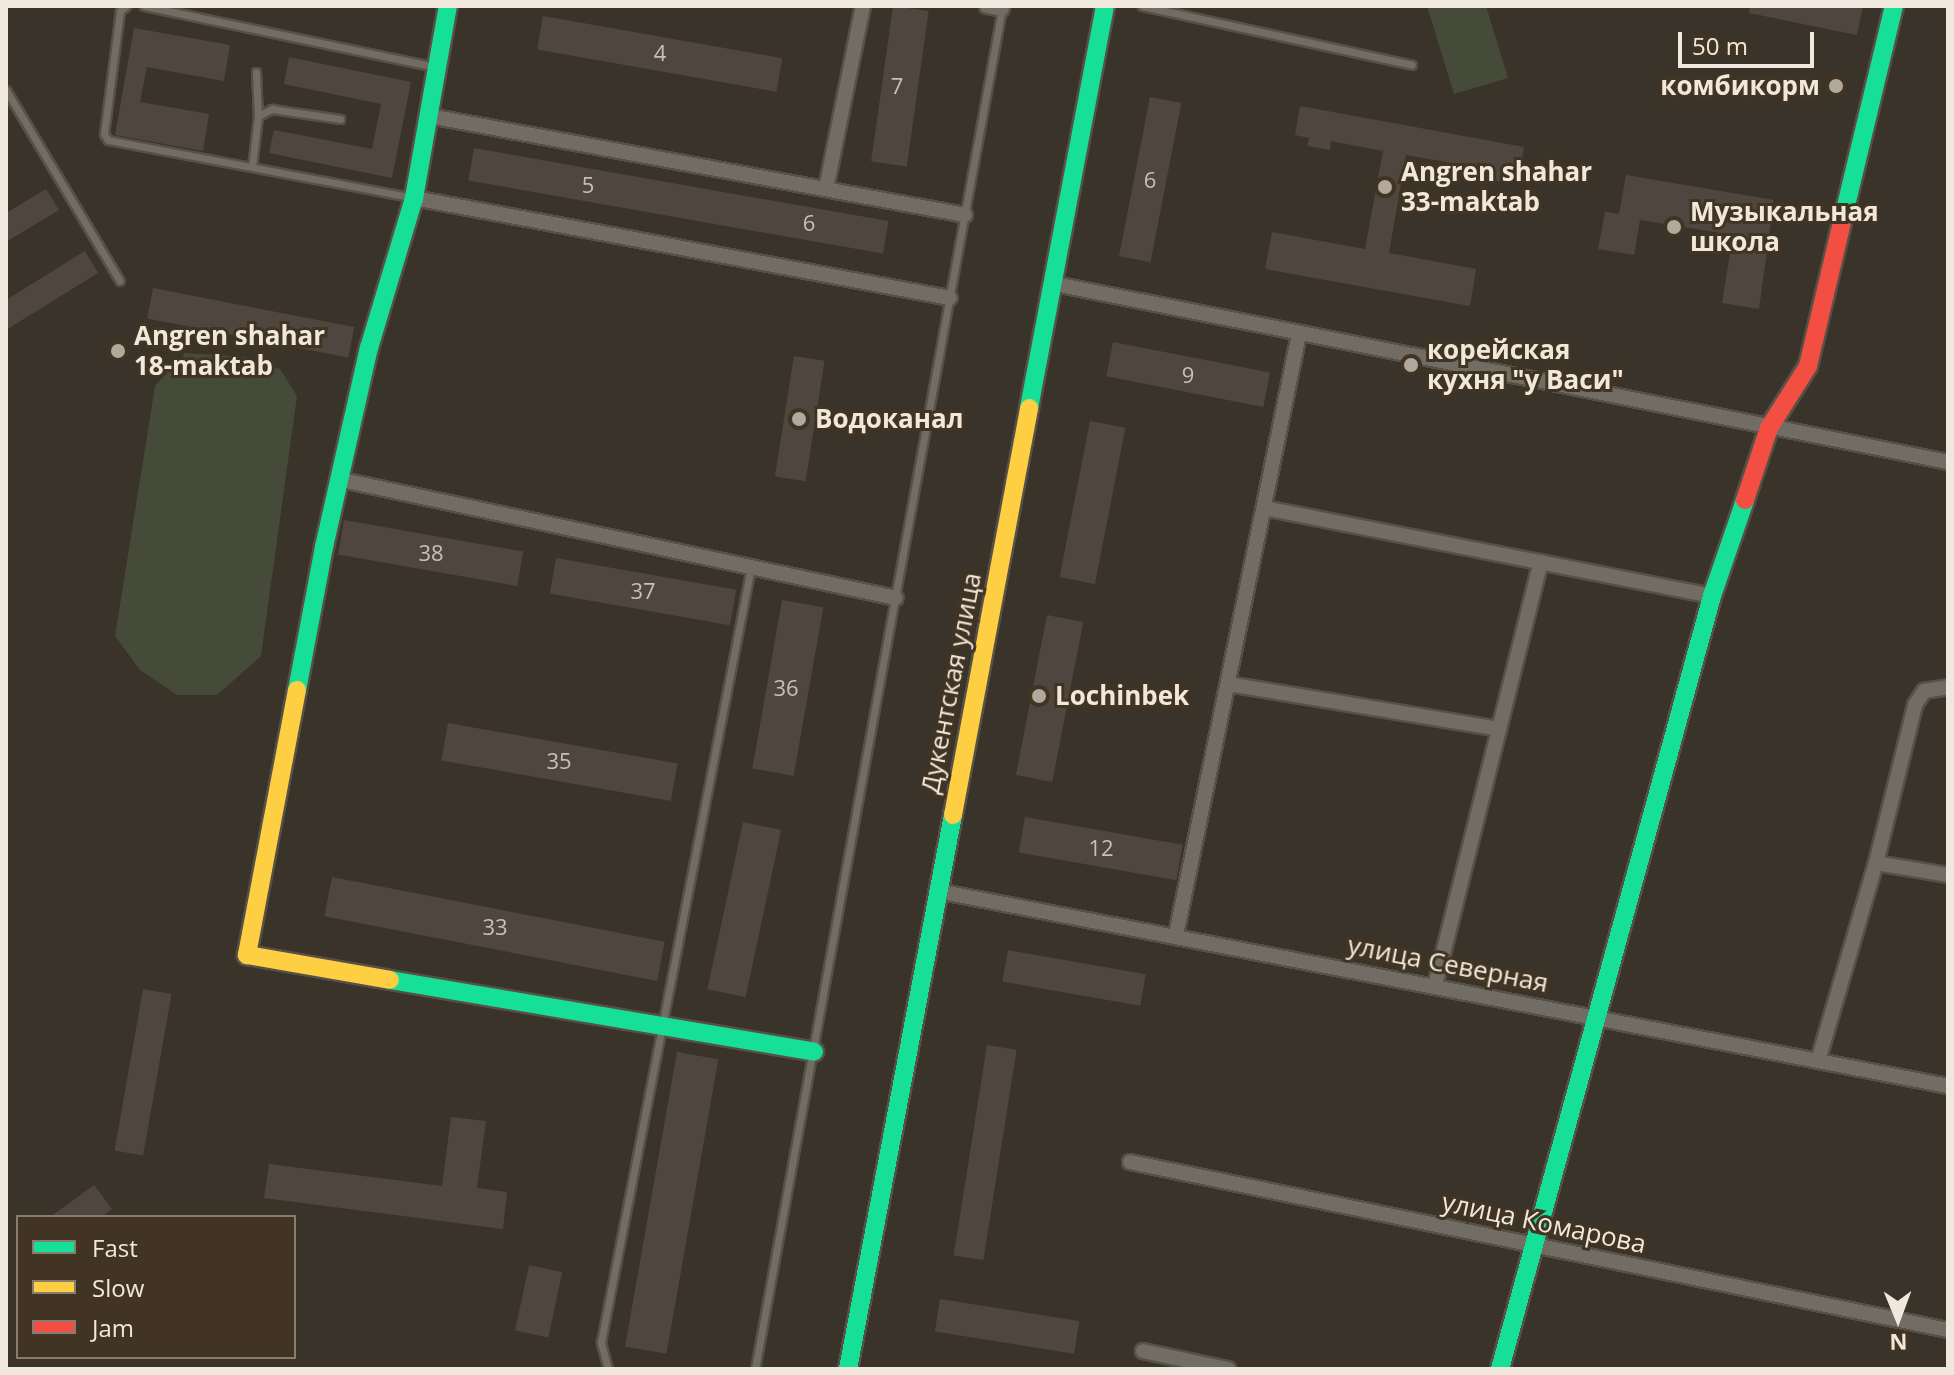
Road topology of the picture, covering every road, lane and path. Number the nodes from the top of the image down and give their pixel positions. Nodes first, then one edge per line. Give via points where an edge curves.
1 (126, 6) edge
2 (144, 6) edge
3 (448, 6) edge
4 (863, 6) edge
5 (987, 6) edge
6 (1105, 6) edge
7 (1142, 6) edge
8 (1894, 6) edge
9 (1003, 8) edge
10 (1412, 65) dead end
11 (437, 68) junction
12 (256, 72) dead end
13 (6, 90) edge
14 (258, 116) junction
15 (429, 116) junction
16 (340, 119) dead end
17 (252, 167) junction
18 (826, 189) junction
19 (414, 198) junction
20 (965, 215) junction
21 (120, 281) dead end
22 (1055, 284) junction
23 (950, 298) junction
24 (1299, 334) junction
25 (1769, 428) junction
26 (1948, 462) edge
27 (342, 480) junction
28 (1264, 508) junction
29 (1541, 562) junction
30 (751, 567) junction
31 (1712, 596) junction
32 (896, 598) junction
33 (1228, 684) junction
34 (1948, 687) edge
35 (1499, 729) junction
36 (1876, 863) junction
37 (1948, 875) edge
38 (937, 891) junction
39 (1176, 935) junction
40 (1435, 986) junction
41 (1594, 1017) junction
42 (662, 1025) junction
43 (814, 1052) junction
44 (1818, 1061) junction
45 (1948, 1086) edge
46 (1130, 1162) dead end
47 (1533, 1245) junction
48 (1948, 1330) edge
49 (1143, 1351) dead end
50 (608, 1369) edge
51 (755, 1369) edge
52 (848, 1369) edge
53 (1228, 1369) edge
54 (1500, 1369) edge

1 - 17 lane via 120,11 104,134 108,140
2 - 11 lane
3 - 11 street
4 - 18 street
5 - 9 street
6 - 22 street, Дукентская улица
7 - 10 lane
8 - 25 street via 1808,366
9 - 20 lane
11 - 15 street
12 - 14 lane
13 - 21 lane
14 - 16 lane via 272,109
14 - 17 lane
15 - 18 street
15 - 19 street
17 - 19 lane
18 - 20 street
19 - 23 street
19 - 27 street via 369,348
20 - 23 lane
22 - 24 street
22 - 38 street, Дукентская улица
23 - 32 lane
24 - 25 street
24 - 28 street
25 - 26 street
25 - 31 street
27 - 30 street
27 - 42 street via 324,547 247,955
28 - 29 street
28 - 33 street
29 - 31 street
29 - 35 street
30 - 32 street
30 - 42 lane
31 - 41 street
32 - 43 lane
33 - 35 street
33 - 39 street
34 - 36 street via 1924,691 1915,705
35 - 40 street
36 - 37 street
36 - 44 street
38 - 39 street, улица Северная
38 - 52 street, Дукентская улица
39 - 40 street, улица Северная
40 - 41 street, улица Северная
41 - 44 street, улица Северная
41 - 47 street
42 - 43 street
42 - 50 lane via 601,1342
43 - 51 lane
44 - 45 street, улица Северная
46 - 47 street, улица Комарова
47 - 48 street, улица Комарова
47 - 54 street
49 - 53 street

